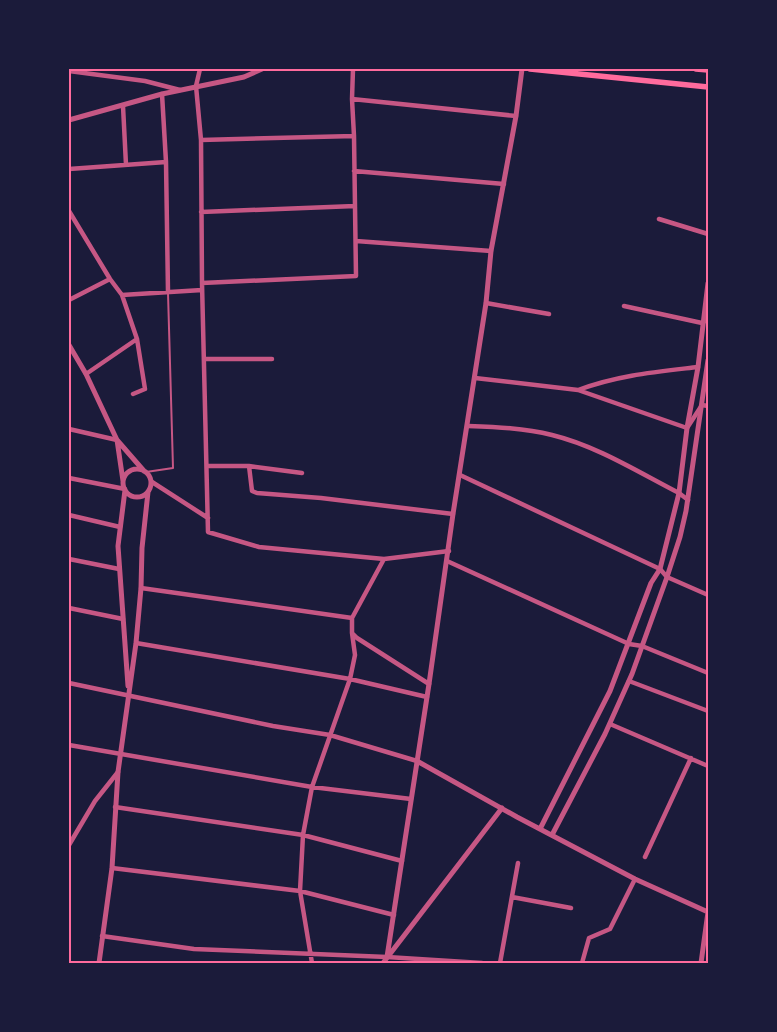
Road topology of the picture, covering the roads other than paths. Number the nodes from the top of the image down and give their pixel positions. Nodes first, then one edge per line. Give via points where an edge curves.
1 (200, 69) edge
2 (262, 69) edge
3 (353, 69) edge
4 (522, 69) edge
5 (530, 69) edge
6 (696, 69) edge
7 (708, 70) edge
8 (69, 71) edge
9 (196, 86) junction
10 (708, 87) edge
11 (181, 90) junction
12 (162, 94) junction
13 (352, 99) junction
14 (123, 106) junction
15 (516, 116) junction
16 (69, 120) edge
17 (354, 136) junction
18 (201, 140) junction
19 (166, 162) junction
20 (126, 165) junction
21 (69, 169) edge
22 (354, 171) junction
23 (504, 184) junction
24 (355, 206) junction
25 (69, 211) edge
26 (201, 212) junction
27 (659, 220) dead end
28 (708, 234) edge
29 (356, 242) junction
30 (491, 251) junction
31 (110, 279) junction
32 (202, 283) junction
33 (708, 283) edge
34 (202, 290) junction
35 (168, 292) junction
36 (122, 295) junction
37 (69, 300) edge
38 (486, 303) junction
39 (624, 306) dead end
40 (549, 314) dead end
41 (708, 320) edge
42 (702, 323) junction
43 (137, 339) junction
44 (69, 345) edge
45 (272, 358) dead end
46 (204, 359) junction
47 (708, 360) edge
48 (698, 367) junction
49 (86, 374) junction
50 (475, 378) junction
51 (578, 390) junction
52 (133, 394) dead end
53 (705, 406) edge
54 (468, 426) junction
55 (687, 428) junction
56 (69, 429) edge
57 (117, 440) junction
58 (207, 466) junction
59 (249, 466) junction
60 (145, 472) junction
61 (302, 473) dead end
62 (460, 475) junction
63 (69, 478) edge
64 (152, 482) junction
65 (124, 488) junction
66 (148, 492) junction
67 (679, 492) junction
68 (688, 500) junction
69 (453, 514) junction
70 (69, 515) edge
71 (208, 518) junction
72 (120, 527) junction
73 (449, 551) junction
74 (69, 559) edge
75 (384, 559) junction
76 (447, 560) junction
77 (119, 569) junction
78 (660, 569) junction
79 (667, 577) junction
80 (141, 588) junction
81 (708, 595) edge
82 (69, 608) edge
83 (352, 618) junction
84 (123, 619) junction
85 (352, 632) junction
86 (136, 643) junction
87 (629, 644) junction
88 (642, 646) junction
89 (708, 672) edge
90 (350, 679) junction
91 (629, 681) junction
92 (69, 683) edge
93 (429, 684) junction
94 (128, 696) junction
95 (427, 697) junction
96 (708, 711) edge
97 (610, 724) junction
98 (330, 735) junction
99 (69, 745) edge
100 (121, 754) junction
101 (691, 758) junction
102 (417, 762) junction
103 (708, 766) edge
104 (118, 772) junction
105 (312, 787) junction
106 (411, 800) junction
107 (115, 806) junction
108 (502, 808) junction
109 (540, 829) junction
110 (303, 835) junction
111 (552, 835) junction
112 (69, 845) edge
113 (645, 857) dead end
114 (402, 860) junction
115 (518, 863) dead end
116 (112, 868) junction
117 (635, 879) junction
118 (300, 891) junction
119 (512, 897) junction
120 (571, 908) dead end
121 (708, 912) edge
122 (394, 915) junction
123 (102, 936) junction
124 (706, 948) edge
125 (310, 954) junction
126 (387, 957) junction
127 (98, 963) edge
128 (312, 963) edge
129 (383, 963) edge
130 (482, 963) edge
131 (500, 963) edge
132 (582, 963) edge
133 (701, 963) edge

1 - 9 street
2 - 9 street via 244,77
3 - 13 street
4 - 15 street
5 - 10 main road
6 - 7 main road
8 - 11 street via 145,81
9 - 11 street
9 - 18 street
11 - 12 street
12 - 14 street
12 - 19 street
13 - 15 street
13 - 17 street
14 - 16 street
14 - 20 street
15 - 23 street
17 - 18 street
17 - 22 street
18 - 26 street
19 - 20 street
19 - 35 street
20 - 21 street
22 - 23 street
22 - 24 street
23 - 30 street
24 - 26 street
24 - 29 street
25 - 31 street
26 - 32 street
27 - 28 street
29 - 30 street
29 - 32 street via 356,276
30 - 38 street
31 - 36 street
31 - 37 street
32 - 34 street
33 - 42 street
34 - 35 street
34 - 46 street
35 - 36 street
35 - 60 lane via 173,468
36 - 43 street
38 - 40 street
38 - 50 street
39 - 42 street
41 - 42 street
42 - 48 street
43 - 49 street
43 - 52 street via 145,389
44 - 49 street
45 - 46 street
46 - 58 street
47 - 53 street
48 - 51 street via 640,373 605,380
48 - 55 street
49 - 57 street
50 - 51 street
50 - 54 street
51 - 55 street
53 - 55 street
53 - 68 street
54 - 62 street
54 - 67 street via 509,427 553,435 594,450
55 - 67 street
56 - 57 street
57 - 60 street
57 - 65 street
58 - 59 street
58 - 71 street
59 - 61 street
59 - 69 street via 250,486 257,493
60 - 64 street
60 - 65 street via 136,469 127,474
62 - 69 street
62 - 78 street
63 - 65 street
64 - 66 street
64 - 71 street
65 - 66 street via 128,494 139,498
65 - 72 street
66 - 80 street
67 - 68 street
67 - 78 street
68 - 79 street
69 - 73 street
70 - 72 street
71 - 75 street via 208,532 259,547
72 - 77 street
73 - 75 street
73 - 76 street
74 - 77 street
75 - 83 street
76 - 87 street
76 - 93 street
77 - 84 street
78 - 79 street
78 - 87 street via 651,583
79 - 81 street
79 - 88 street
80 - 83 street
80 - 86 street
82 - 84 street
83 - 85 street
84 - 94 street
85 - 90 street via 355,655
85 - 93 street
86 - 90 street
86 - 94 street
87 - 88 street
87 - 109 street via 610,691
88 - 89 street
88 - 91 street
90 - 95 street
90 - 98 street
91 - 96 street
91 - 97 street
92 - 94 street
93 - 95 street
94 - 98 street
94 - 100 street
95 - 102 street
97 - 101 street
97 - 111 street
98 - 102 street
98 - 105 street
99 - 100 street
100 - 104 street
100 - 105 street
101 - 103 street
101 - 113 street
102 - 106 street
102 - 108 street
104 - 107 street
104 - 112 street via 95,801
105 - 106 street
105 - 110 street
106 - 114 street
107 - 110 street
107 - 116 street
108 - 109 street
108 - 126 street
109 - 111 street
110 - 114 street
110 - 118 street
111 - 117 street
114 - 122 street
115 - 119 street
116 - 118 street
116 - 123 street
117 - 121 street
117 - 132 street via 610,929 589,938
118 - 122 street
118 - 125 street
119 - 120 street
119 - 131 street
121 - 124 street
122 - 126 street
123 - 125 street via 194,949
123 - 127 street
124 - 133 street
125 - 126 street
125 - 128 street
126 - 129 street
126 - 130 street

